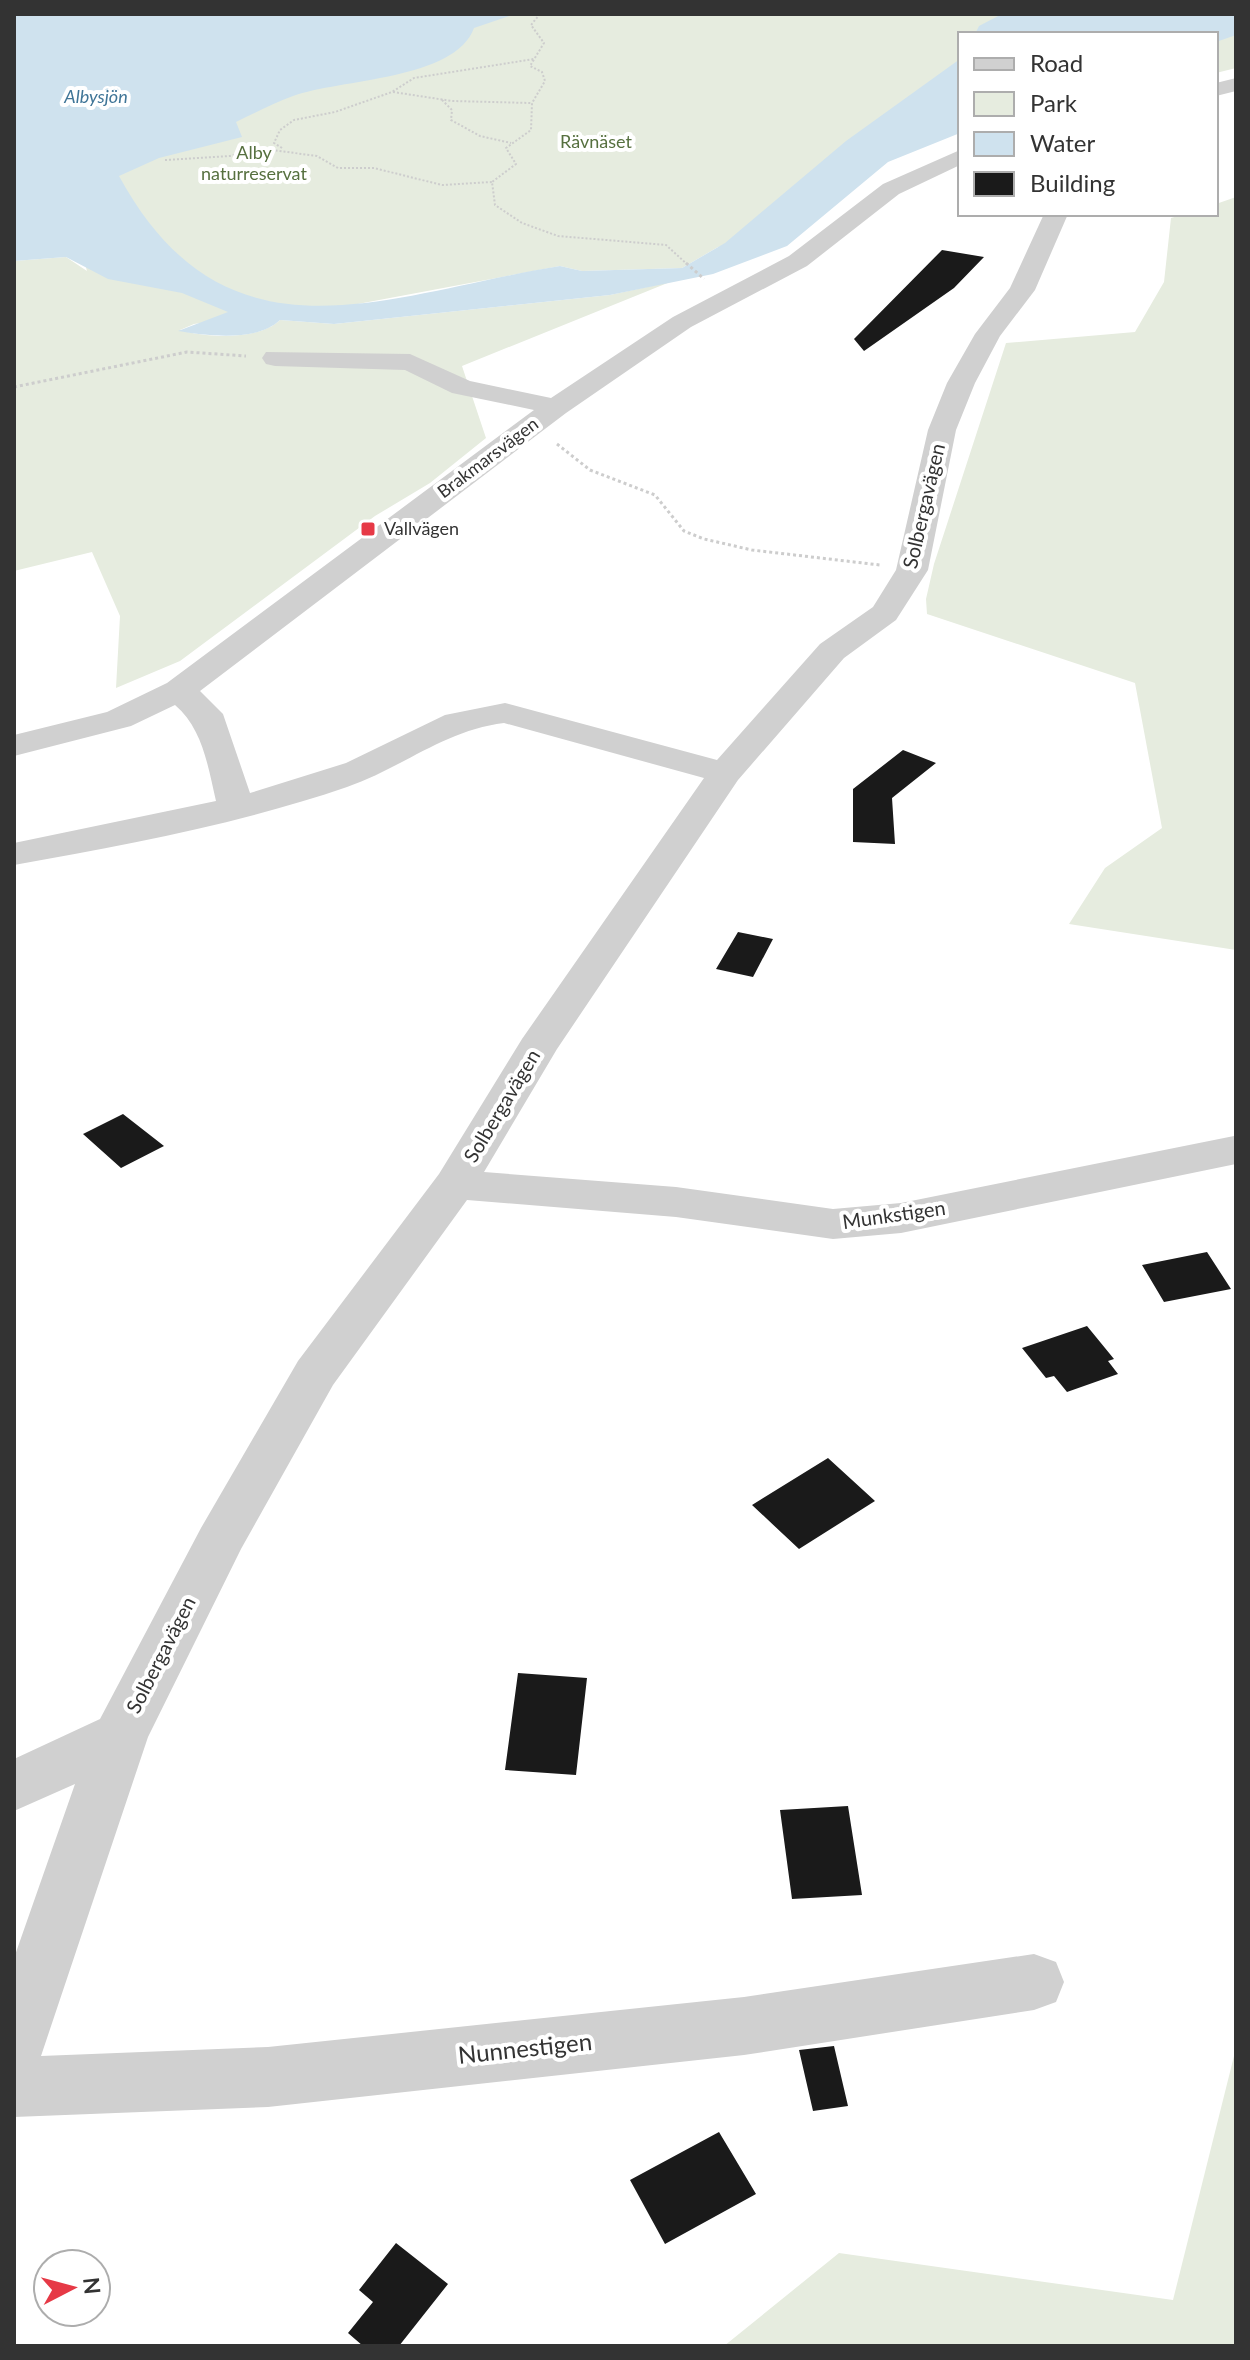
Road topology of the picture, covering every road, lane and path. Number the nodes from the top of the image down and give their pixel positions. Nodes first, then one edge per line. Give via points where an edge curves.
1 (540, 14) edge
2 (534, 59) junction
3 (392, 92) junction
4 (442, 99) junction
5 (531, 103) junction
6 (512, 143) junction
7 (287, 150) junction
8 (958, 158) edge
9 (165, 160) dead end
10 (492, 182) junction
11 (1055, 216) edge
12 (704, 280) dead end
13 (275, 358) joint
14 (14, 387) edge
15 (556, 407) junction
16 (529, 427) junction
17 (912, 570) junction
18 (179, 690) junction
19 (14, 746) edge
20 (725, 773) junction
21 (235, 805) junction
22 (14, 854) edge
23 (1234, 1150) dead end
24 (455, 1184) junction
25 (120, 1736) junction
26 (14, 1786) edge
27 (1034, 1982) dead end
28 (14, 2047) edge
29 (14, 2087) edge

1 - 2 path via 531,25 544,43
2 - 3 path via 414,78
2 - 5 path via 530,66 542,72 545,81
3 - 4 path
3 - 7 path via 294,120 280,130 274,143
4 - 5 path
4 - 6 path via 452,110 451,120 472,135
5 - 6 path via 531,130
6 - 10 path via 506,148 516,164
7 - 9 path via 257,148 230,156
7 - 10 path via 317,156 338,168 374,168 442,185
8 - 15 street, Brakmarsvägen via 891,189 798,261 682,322
10 - 12 path via 495,205 522,223 558,236 666,245
11 - 17 street, Solbergavägen via 1022,290 988,334 942,430
13 - 14 path via 187,352
13 - 15 street via 410,362 462,387
15 - 16 street, Brakmarsvägen
16 - 17 path via 590,470 655,495 684,531 704,539
16 - 18 street, Brakmarsvägen
17 - 20 street, Solbergavägen via 885,613 832,651
18 - 19 street, Brakmarsvägen via 119,719
18 - 21 street via 206,714
20 - 21 street via 505,713 438,726 337,778
20 - 24 street, Solbergavägen via 537,1048
21 - 22 street
23 - 24 street, Munkstigen via 901,1218 833,1224 676,1202
24 - 25 street, Solbergavägen via 315,1373 219,1542
25 - 26 street
25 - 28 street, Solbergavägen
27 - 29 street, Nunnestigen via 744,2026 284,2075

